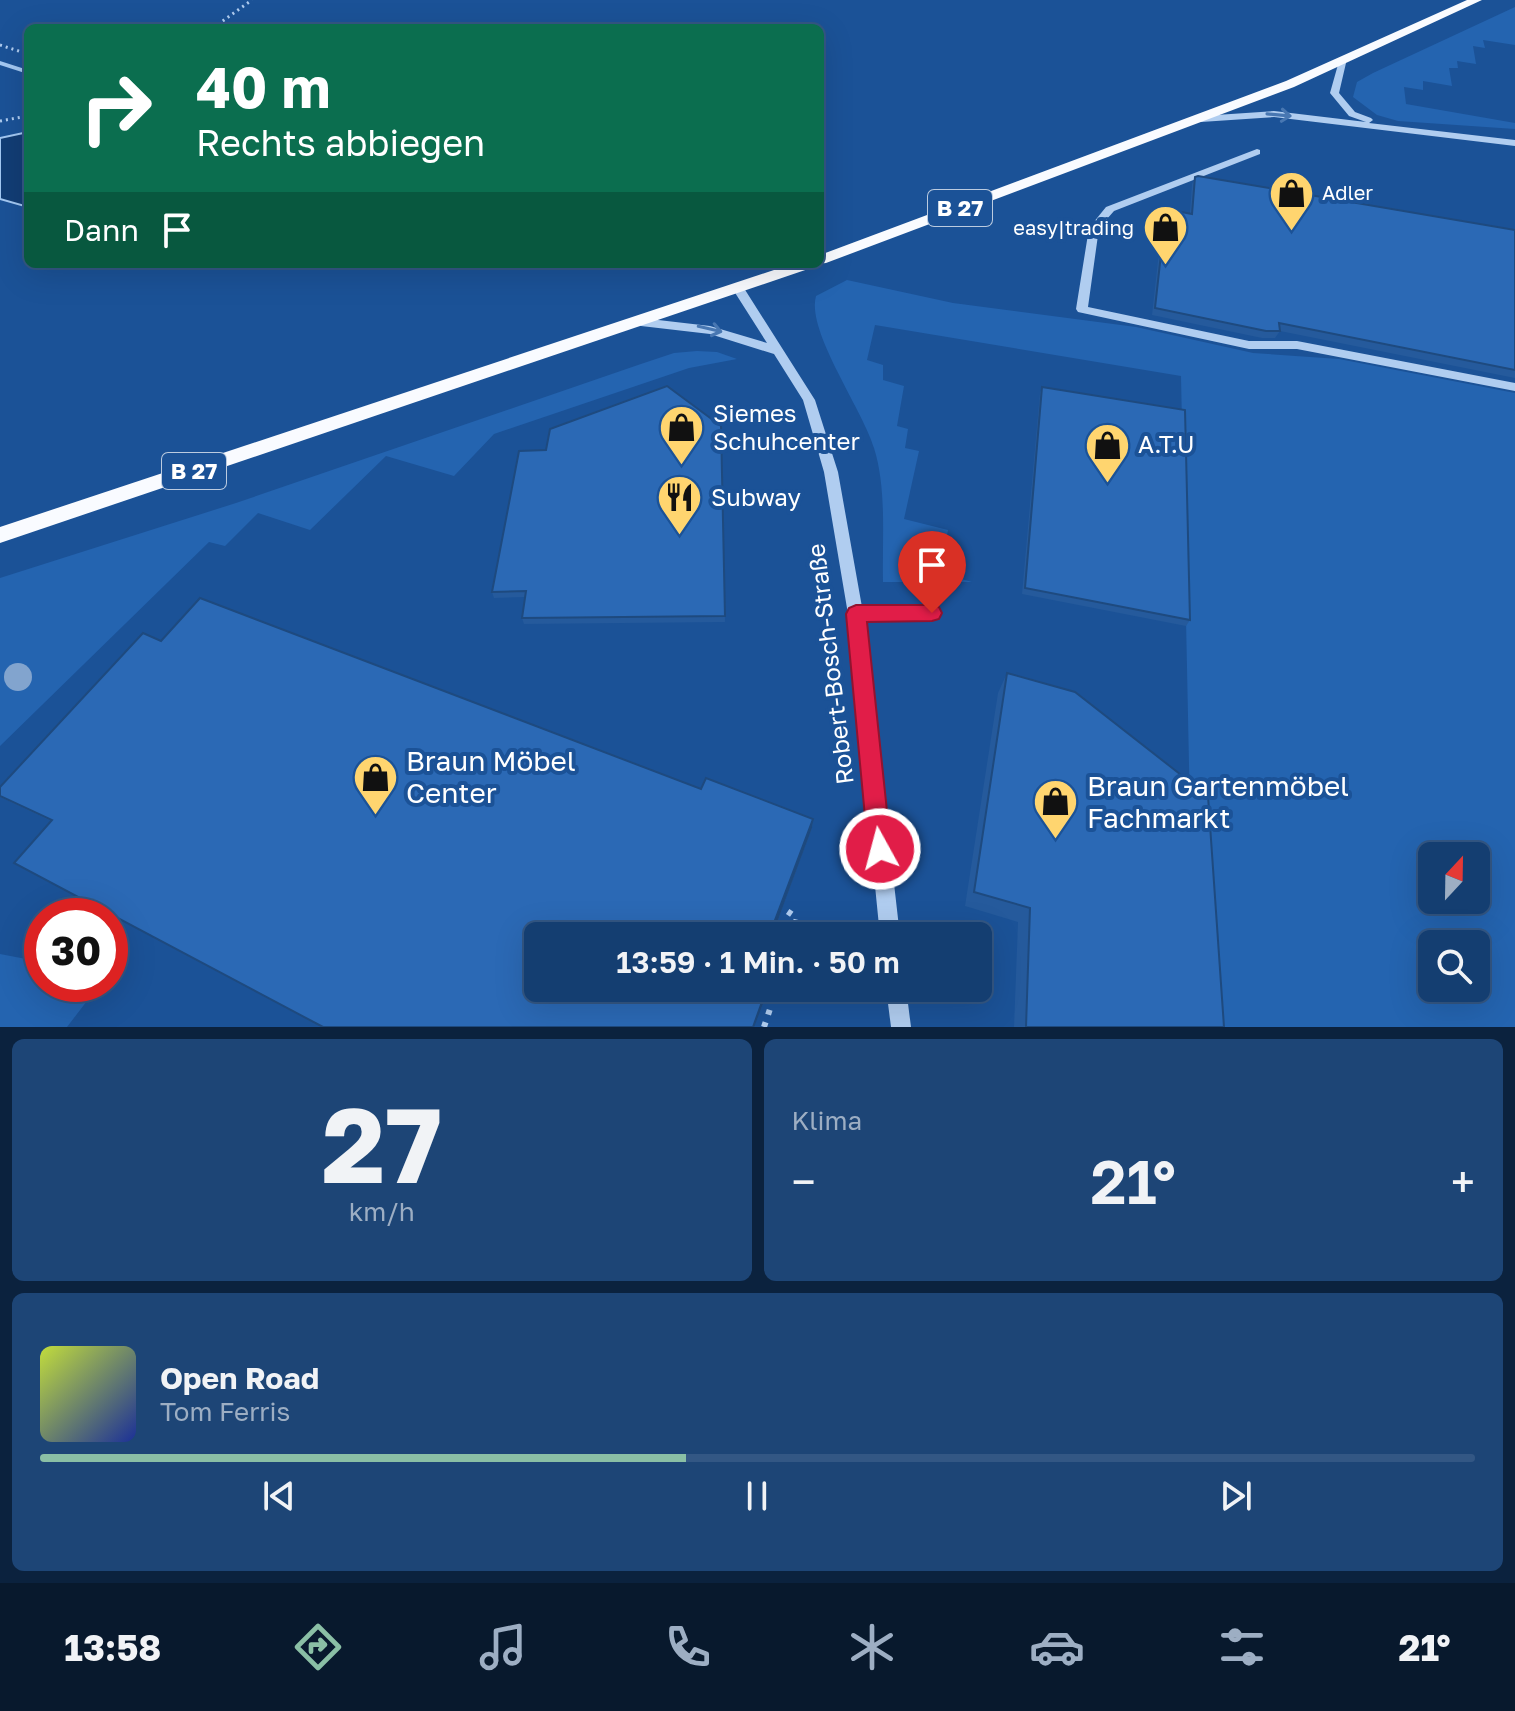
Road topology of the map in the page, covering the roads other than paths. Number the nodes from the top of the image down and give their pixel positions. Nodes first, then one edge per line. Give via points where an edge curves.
1 (1476, 0) edge
2 (1342, 63) junction
3 (1201, 119) junction
4 (1395, 128) junction
5 (1515, 143) edge
6 (1257, 152) dead end
7 (824, 259) edge
8 (796, 268) edge
9 (738, 288) junction
10 (641, 322) junction
11 (776, 350) junction
12 (1515, 387) edge
13 (0, 535) edge
14 (932, 613) dead end
15 (856, 614) junction
16 (889, 922) edge
17 (898, 1002) edge
18 (901, 1027) edge

1 - 2 main road, B 27
2 - 3 main road, B 27
2 - 4 street via 1334,93 1341,104 1352,114
3 -> 4 street via 1261,113
3 - 7 main road, B 27
4 - 5 street
6 - 12 street via 1110,209 1094,228 1082,309 1249,345 1297,345
8 - 9 main road, B 27
9 - 10 main road, B 27
9 - 11 street, Robert-Bosch-Straße
10 -> 11 street via 731,333
10 - 13 main road, B 27
11 - 15 street, Robert-Bosch-Straße via 809,400 831,472
14 - 15 street
15 - 16 street, Robert-Bosch-Straße
17 - 18 street

